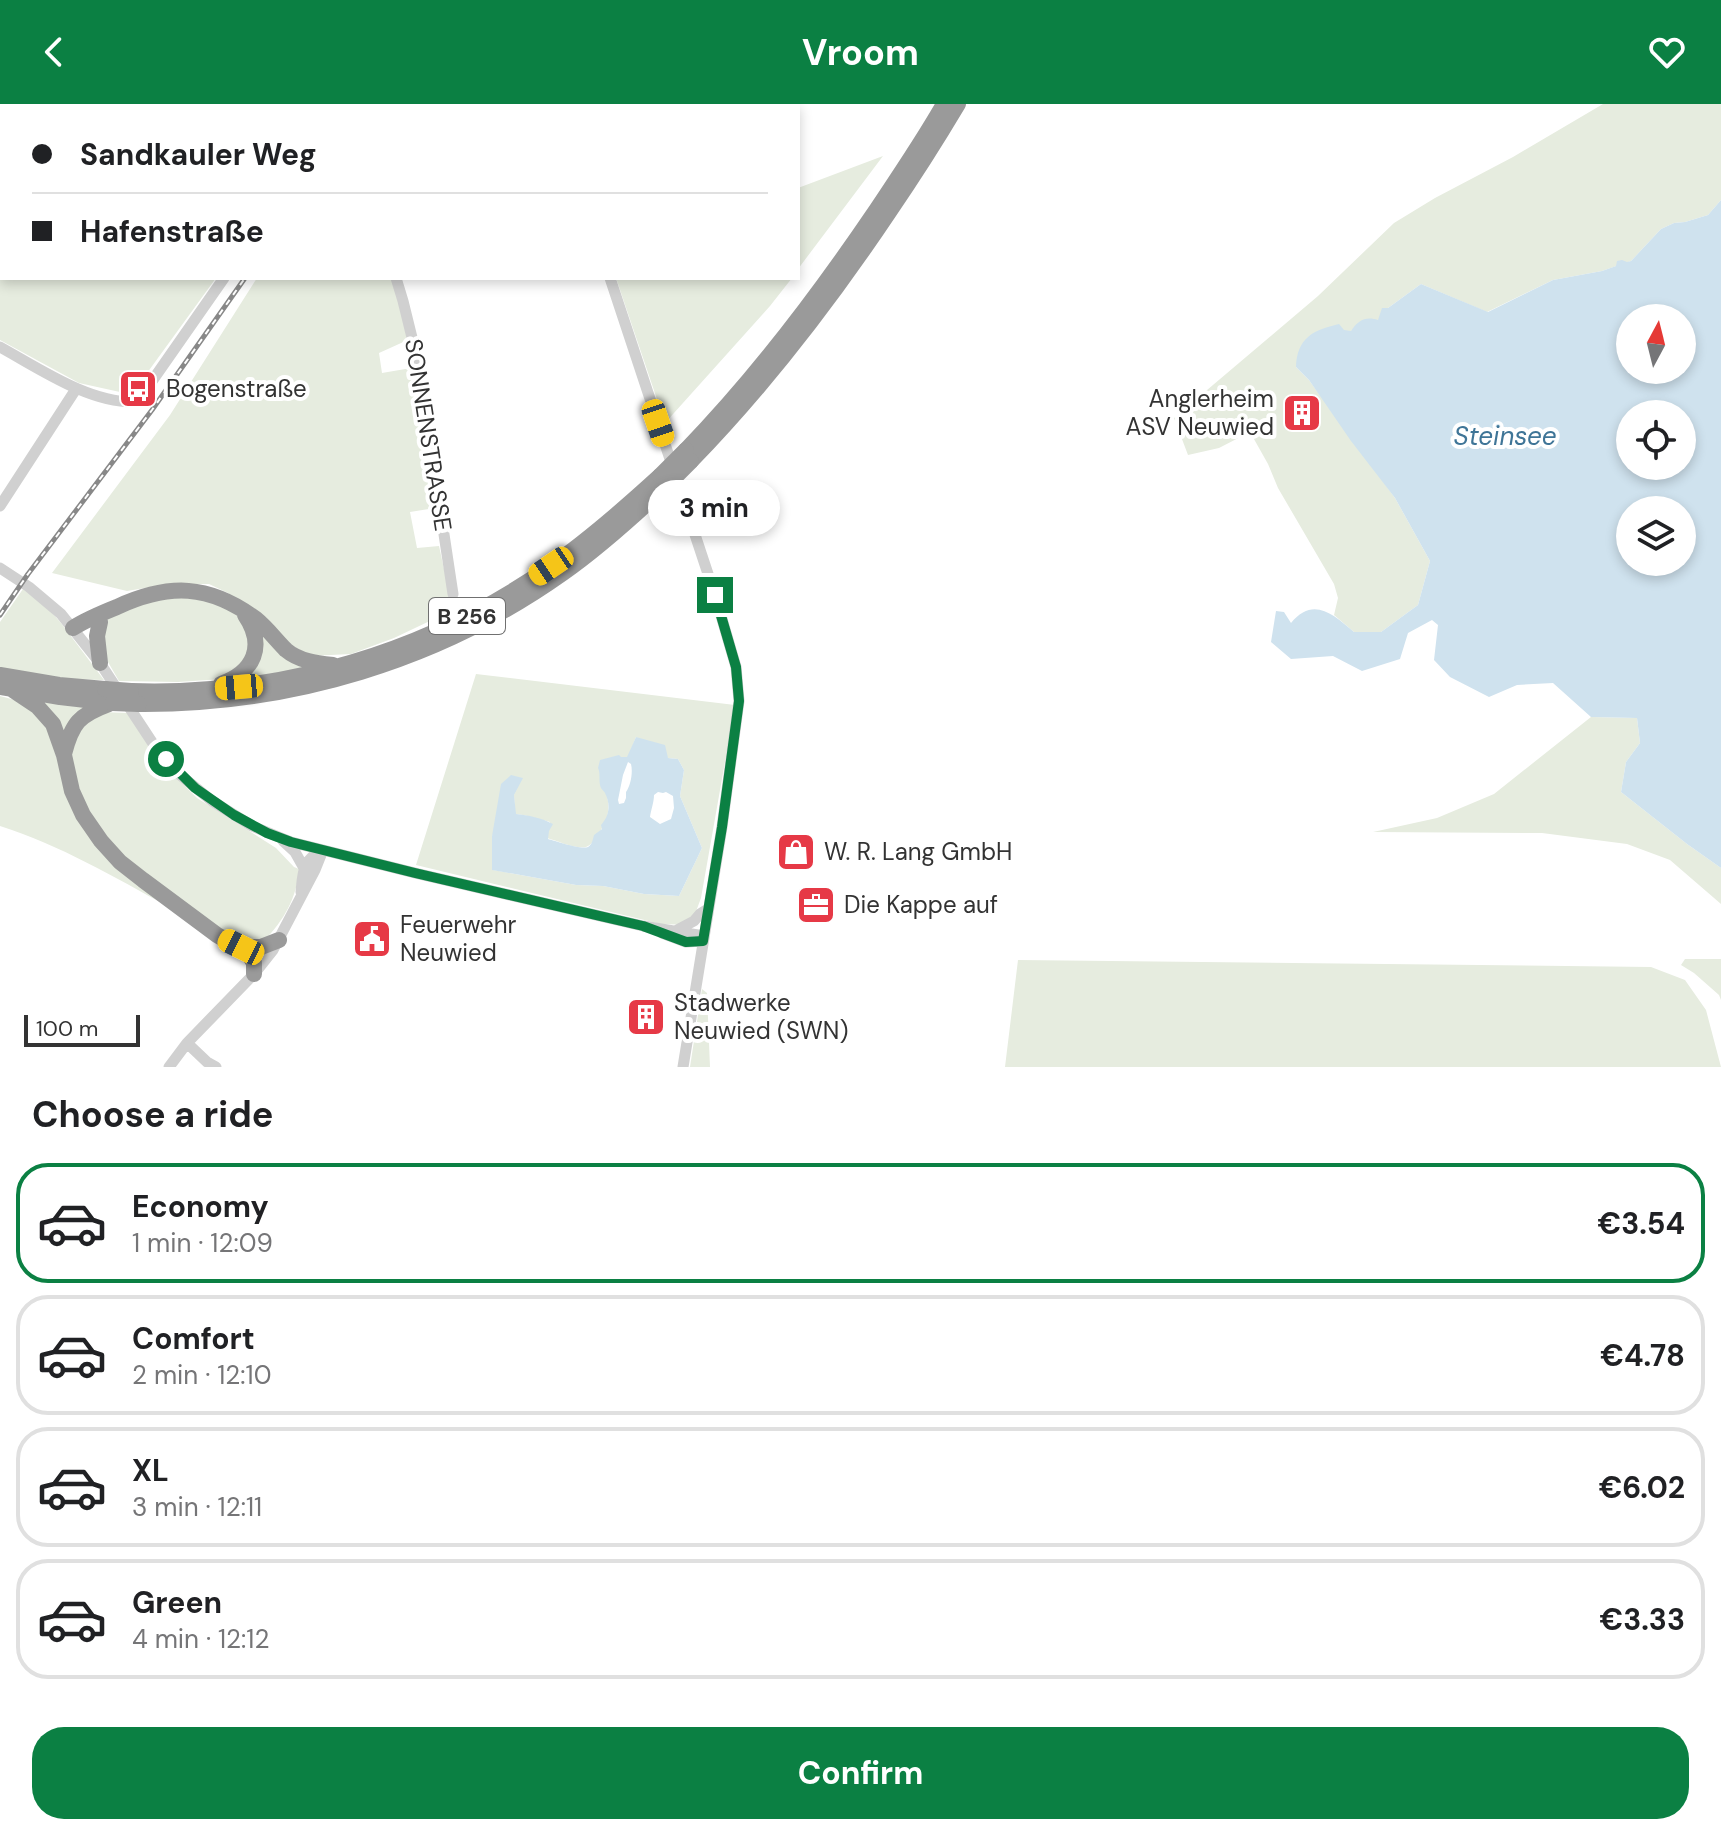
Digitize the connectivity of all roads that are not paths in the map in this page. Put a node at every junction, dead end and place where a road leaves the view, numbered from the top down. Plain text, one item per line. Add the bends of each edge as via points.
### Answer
1 (944, 104) edge
2 (958, 104) edge
3 (223, 280) edge
4 (397, 280) edge
5 (611, 280) edge
6 (0, 347) edge
7 (76, 389) junction
8 (689, 456) junction
9 (663, 481) junction
10 (0, 506) edge
11 (0, 568) edge
12 (453, 594) dead end
13 (115, 607) junction
14 (242, 611) junction
15 (100, 622) junction
16 (73, 628) junction
17 (100, 663) junction
18 (341, 666) junction
19 (0, 675) edge
20 (7, 688) edge
21 (201, 691) junction
22 (109, 696) junction
23 (135, 697) junction
24 (64, 755) junction
25 (277, 837) junction
26 (323, 850) junction
27 (304, 868) junction
28 (300, 898) junction
29 (708, 909) junction
30 (643, 926) junction
31 (677, 930) junction
32 (217, 935) junction
33 (704, 938) junction
34 (279, 940) junction
35 (241, 947) junction
36 (254, 974) junction
37 (187, 1043) junction
38 (169, 1067) edge
39 (216, 1067) edge
40 (683, 1067) edge

1 - 8 highway, B 256 via 810,304
2 - 8 highway, B 256 via 821,308 737,413
3 - 7 street via 135,402
4 - 12 street, SONNENSTRASSE via 418,362
5 - 29 street via 736,667 739,701
6 - 7 street
7 - 10 street
8 - 9 highway, B 256, bridge
9 - 18 highway, B 256 via 502,597 431,634
9 - 23 highway, B 256 via 609,538 543,586 432,647 386,665 281,692 212,701
11 - 16 street
13 - 14 highway via 175,590 216,597
13 - 15 highway
13 - 16 highway
14 - 18 highway via 294,655
14 - 21 highway via 254,632 252,661 242,674
15 - 16 highway via 88,631
15 - 17 highway
16 - 17 street
17 - 25 street via 179,774 234,815
18 - 21 highway, B 256
19 - 22 highway, B 256
20 - 22 highway, B 256
20 - 24 highway via 48,718
21 - 23 highway, B 256
22 - 23 highway, B 256, bridge
22 - 24 highway via 77,721
24 - 32 highway via 72,791 101,841 129,869
25 - 26 street
25 - 27 street
26 - 27 street
26 - 28 street
26 - 30 street
27 - 28 street
28 - 34 street
29 - 31 street
29 - 33 street
30 - 31 street
30 - 33 street via 686,942
31 - 33 street
32 - 35 highway
32 - 36 highway
33 - 40 street
34 - 35 highway
34 - 36 street
35 - 36 highway via 253,960
36 - 37 street
37 - 38 street
37 - 39 street

